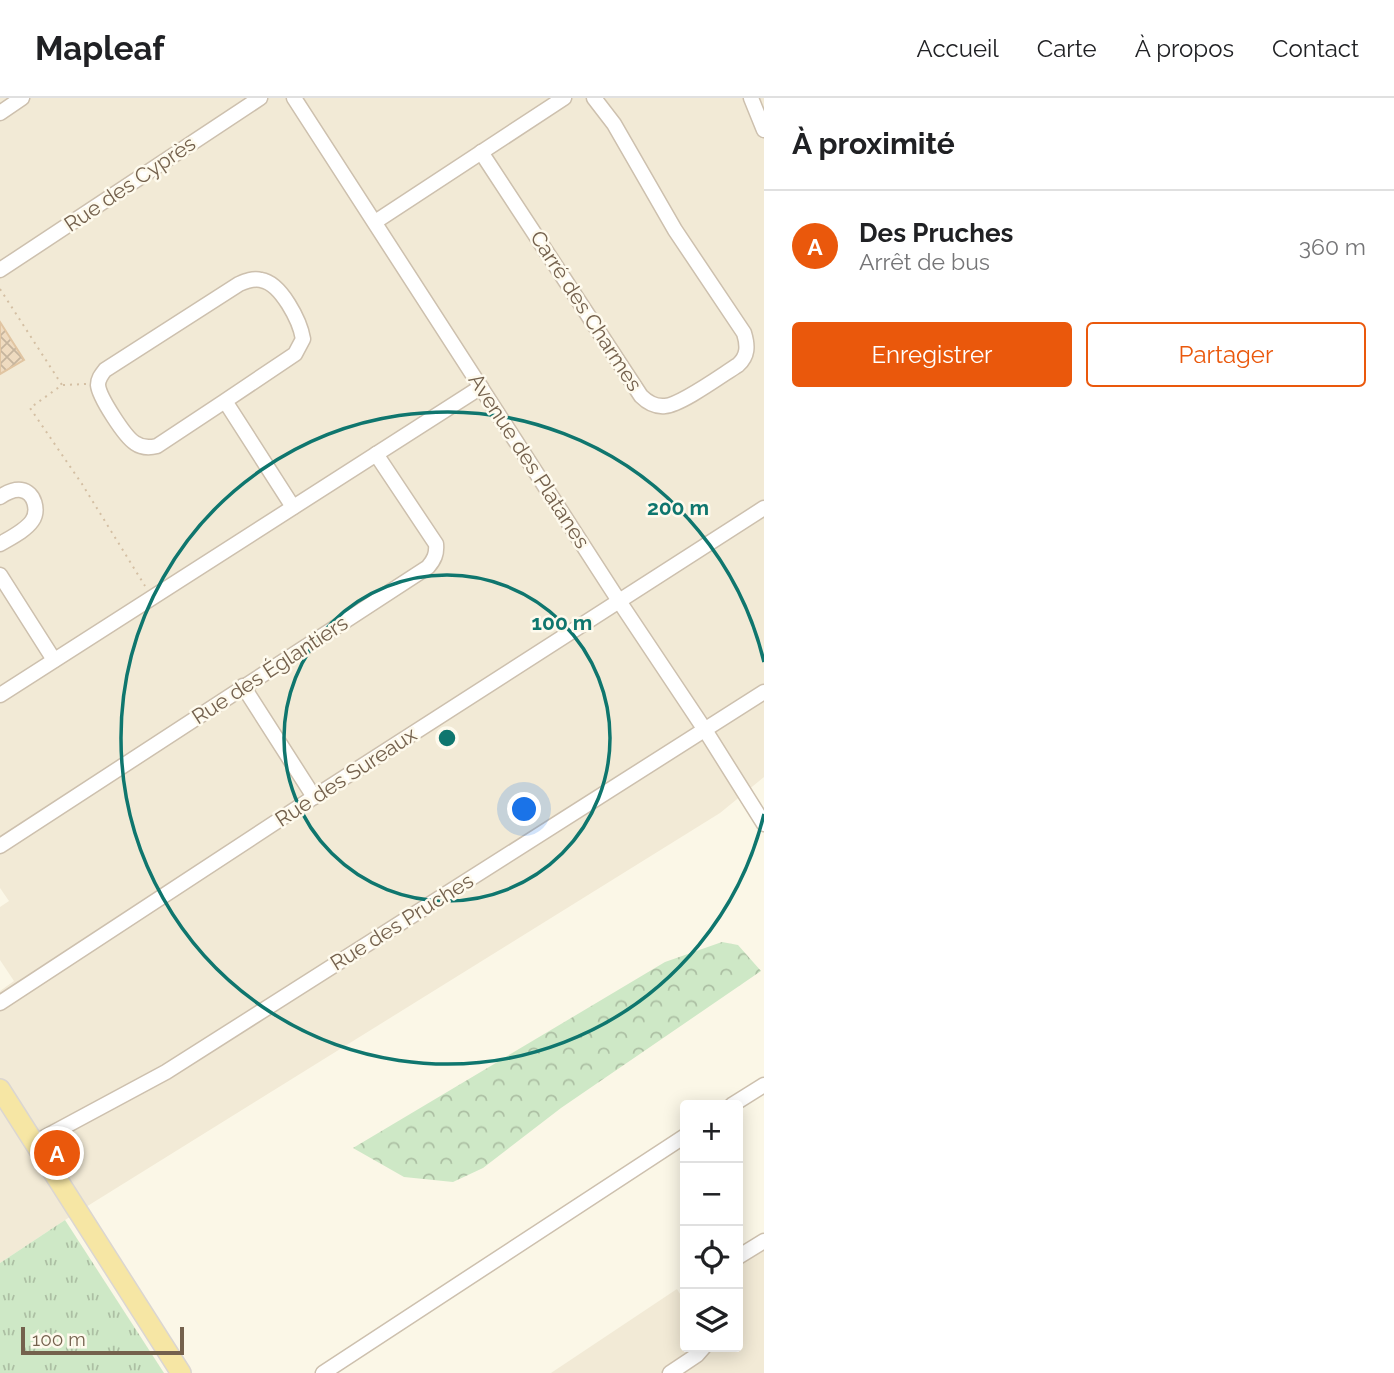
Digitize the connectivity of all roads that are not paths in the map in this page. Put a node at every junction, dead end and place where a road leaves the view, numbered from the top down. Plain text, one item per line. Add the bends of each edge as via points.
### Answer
1 (22, 98) edge
2 (260, 98) edge
3 (294, 98) edge
4 (564, 98) edge
5 (594, 98) edge
6 (751, 98) edge
7 (0, 113) edge
8 (764, 130) edge
9 (481, 152) junction
10 (375, 222) junction
11 (0, 270) edge
12 (481, 387) junction
13 (225, 401) junction
14 (376, 454) junction
15 (0, 497) edge
16 (293, 507) junction
17 (764, 509) edge
18 (0, 544) edge
19 (0, 575) edge
20 (619, 601) junction
21 (54, 660) junction
22 (243, 686) junction
23 (764, 692) edge
24 (0, 695) edge
25 (705, 730) junction
26 (314, 797) junction
27 (764, 824) edge
28 (0, 846) edge
29 (0, 1003) edge
30 (764, 1084) edge
31 (1, 1093) edge
32 (740, 1100) edge
33 (680, 1139) edge
34 (34, 1143) junction
35 (764, 1241) edge
36 (743, 1254) edge
37 (700, 1352) edge
38 (181, 1373) edge
39 (323, 1373) edge
40 (670, 1373) edge

1 - 7 street
2 - 11 street, Rue des Cyprès
3 - 10 street, Avenue des Platanes
4 - 9 street
5 - 9 street, Carré des Charmes via 747,341 738,366 676,404 656,406 641,396
6 - 8 street
9 - 10 street
10 - 12 street, Avenue des Platanes
12 - 14 street
12 - 20 street, Avenue des Platanes
13 - 13 street via 295,354 303,339 298,321 269,282 259,279 239,284 105,370 98,383 100,394 129,439 141,446 157,446
13 - 16 street
14 - 16 street
14 - 22 street, Rue des Églantiers via 433,538 434,560
15 - 18 street via 19,489 28,492 36,510 28,526
16 - 21 street
17 - 20 street, Rue des Sureaux
19 - 21 street
20 - 25 street, Avenue des Platanes
20 - 26 street, Rue des Sureaux
21 - 24 street
22 - 26 street
22 - 28 street, Rue des Églantiers
23 - 25 street, Rue des Pruches
25 - 27 street, Avenue des Platanes
25 - 34 street, Rue des Pruches via 166,1072
26 - 29 street, Rue des Sureaux
30 - 32 street
31 - 34 main road
33 - 39 street
34 - 38 main road
35 - 36 street
37 - 40 street

